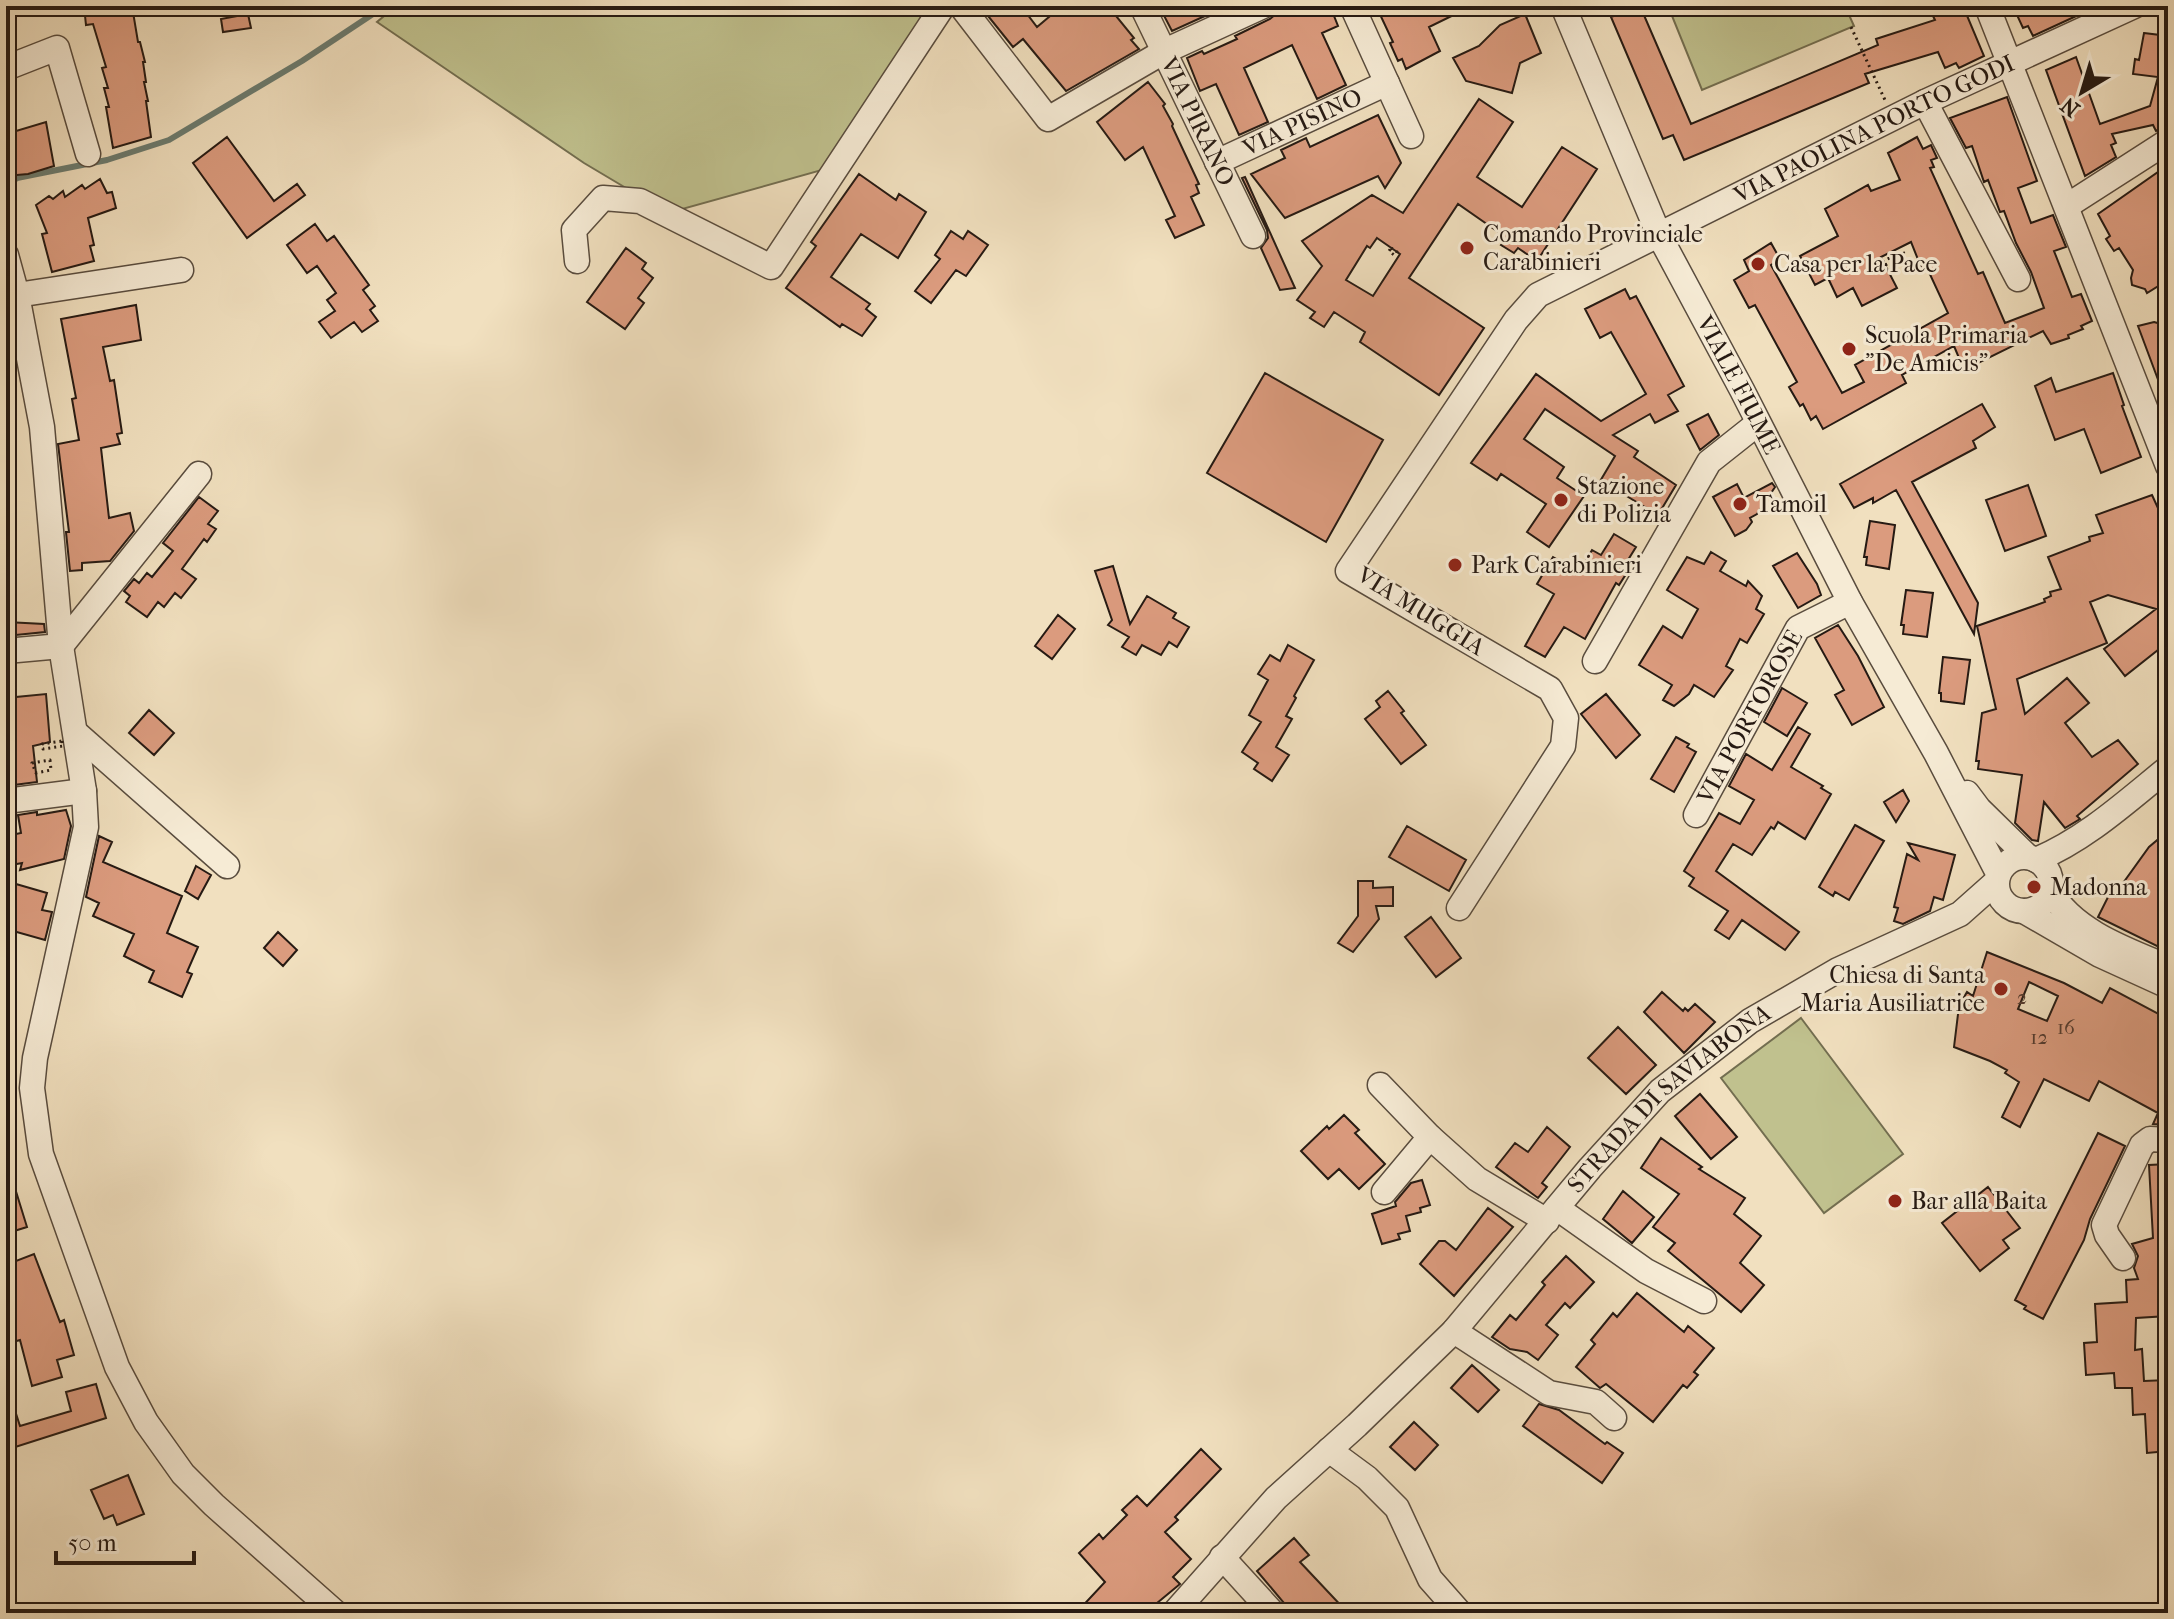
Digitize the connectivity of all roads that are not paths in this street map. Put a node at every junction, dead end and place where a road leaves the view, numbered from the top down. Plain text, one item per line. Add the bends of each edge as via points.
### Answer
1 (943, 6) edge
2 (961, 6) edge
3 (1142, 6) edge
4 (1263, 6) edge
5 (1352, 6) edge
6 (1563, 6) edge
7 (1987, 6) edge
8 (2134, 6) edge
9 (1165, 51) junction
10 (2010, 61) junction
11 (6, 68) edge
12 (1387, 83) junction
13 (1925, 102) junction
14 (1411, 136) dead end
15 (2168, 141) edge
16 (88, 154) dead end
17 (1217, 162) junction
18 (2067, 206) junction
19 (1659, 235) junction
20 (1253, 236) dead end
21 (6, 255) edge
22 (577, 261) dead end
23 (181, 270) dead end
24 (2018, 279) dead end
25 (17, 295) junction
26 (1757, 424) junction
27 (2168, 466) edge
28 (199, 474) dead end
29 (1850, 602) junction
30 (61, 646) junction
31 (6, 651) edge
32 (1595, 661) dead end
33 (76, 733) junction
34 (1936, 753) junction
35 (2168, 768) edge
36 (84, 791) junction
37 (6, 801) edge
38 (1696, 815) dead end
39 (227, 866) dead end
40 (2040, 870) junction
41 (1997, 877) junction
42 (1459, 908) dead end
43 (2020, 910) junction
44 (1960, 914) junction
45 (2168, 967) edge
46 (2168, 986) edge
47 (1380, 1085) dead end
48 (1430, 1137) junction
49 (2168, 1140) edge
50 (1384, 1192) dead end
51 (1552, 1214) junction
52 (2123, 1258) dead end
53 (1704, 1301) dead end
54 (1454, 1331) junction
55 (1614, 1418) dead end
56 (1329, 1450) junction
57 (1222, 1557) junction
58 (336, 1613) edge
59 (1174, 1613) edge
60 (1273, 1613) edge
61 (1460, 1613) edge

1 - 22 street via 771,267 640,201 603,198 574,230
2 - 9 street via 1048,119
3 - 9 street, VIA PIRANO
4 - 9 street
5 - 12 street
6 - 19 street, VIALE FIUME
7 - 10 street
8 - 10 street, VIA PAOLINA PORTO GODI
9 - 17 street, VIA PIRANO
10 - 13 street, VIA PAOLINA PORTO GODI
10 - 18 street
11 - 16 street via 57,48
12 - 14 street
12 - 17 street, VIA PISINO
13 - 19 street, VIA PAOLINA PORTO GODI
13 - 24 street
15 - 18 street
17 - 20 street, VIA PIRANO
18 - 27 street
19 - 26 street, VIALE FIUME
19 - 42 street, VIA MUGGIA via 1538,295 1348,571 1550,689 1566,718 1563,746
21 - 25 street
23 - 25 street
25 - 30 street via 42,427
26 - 29 street, VIALE FIUME
26 - 32 street via 1709,462
28 - 30 street
29 - 34 street, VIALE FIUME
29 - 38 street, VIA PORTOROSE via 1798,628
30 - 31 street
30 - 33 street
33 - 36 street
33 - 39 street
34 - 40 street, VIALE FIUME via 1979,809
34 - 41 street, VIALE FIUME
35 - 40 street
36 - 37 street
36 - 58 street via 86,827 35,1058 32,1088 41,1154 117,1367 146,1422 183,1474
40 - 41 street via 2010,860
40 - 43 street via 2041,905
40 - 45 street, VIALE FIUME via 2059,906 2071,916
41 - 43 street via 2001,899
41 - 44 street, STRADA DI SAVIABONA
43 - 44 street, STRADA DI SAVIABONA
43 - 46 street
44 - 51 street, STRADA DI SAVIABONA via 1838,970 1750,1021 1660,1091
47 - 48 street, STRADA DI SAVIABONA
48 - 50 street
48 - 51 street, STRADA DI SAVIABONA via 1477,1179
49 - 52 street via 2150,1139 2142,1145 2104,1225
51 - 53 street, STRADA DI SAVIABONA
51 - 54 street, STRADA DI SAVIABONA
54 - 55 street via 1549,1393 1596,1402
54 - 56 street, STRADA DI SAVIABONA
56 - 57 street, STRADA DI SAVIABONA
56 - 61 street via 1397,1508 1430,1579
57 - 59 street, STRADA DI SAVIABONA
57 - 60 street

